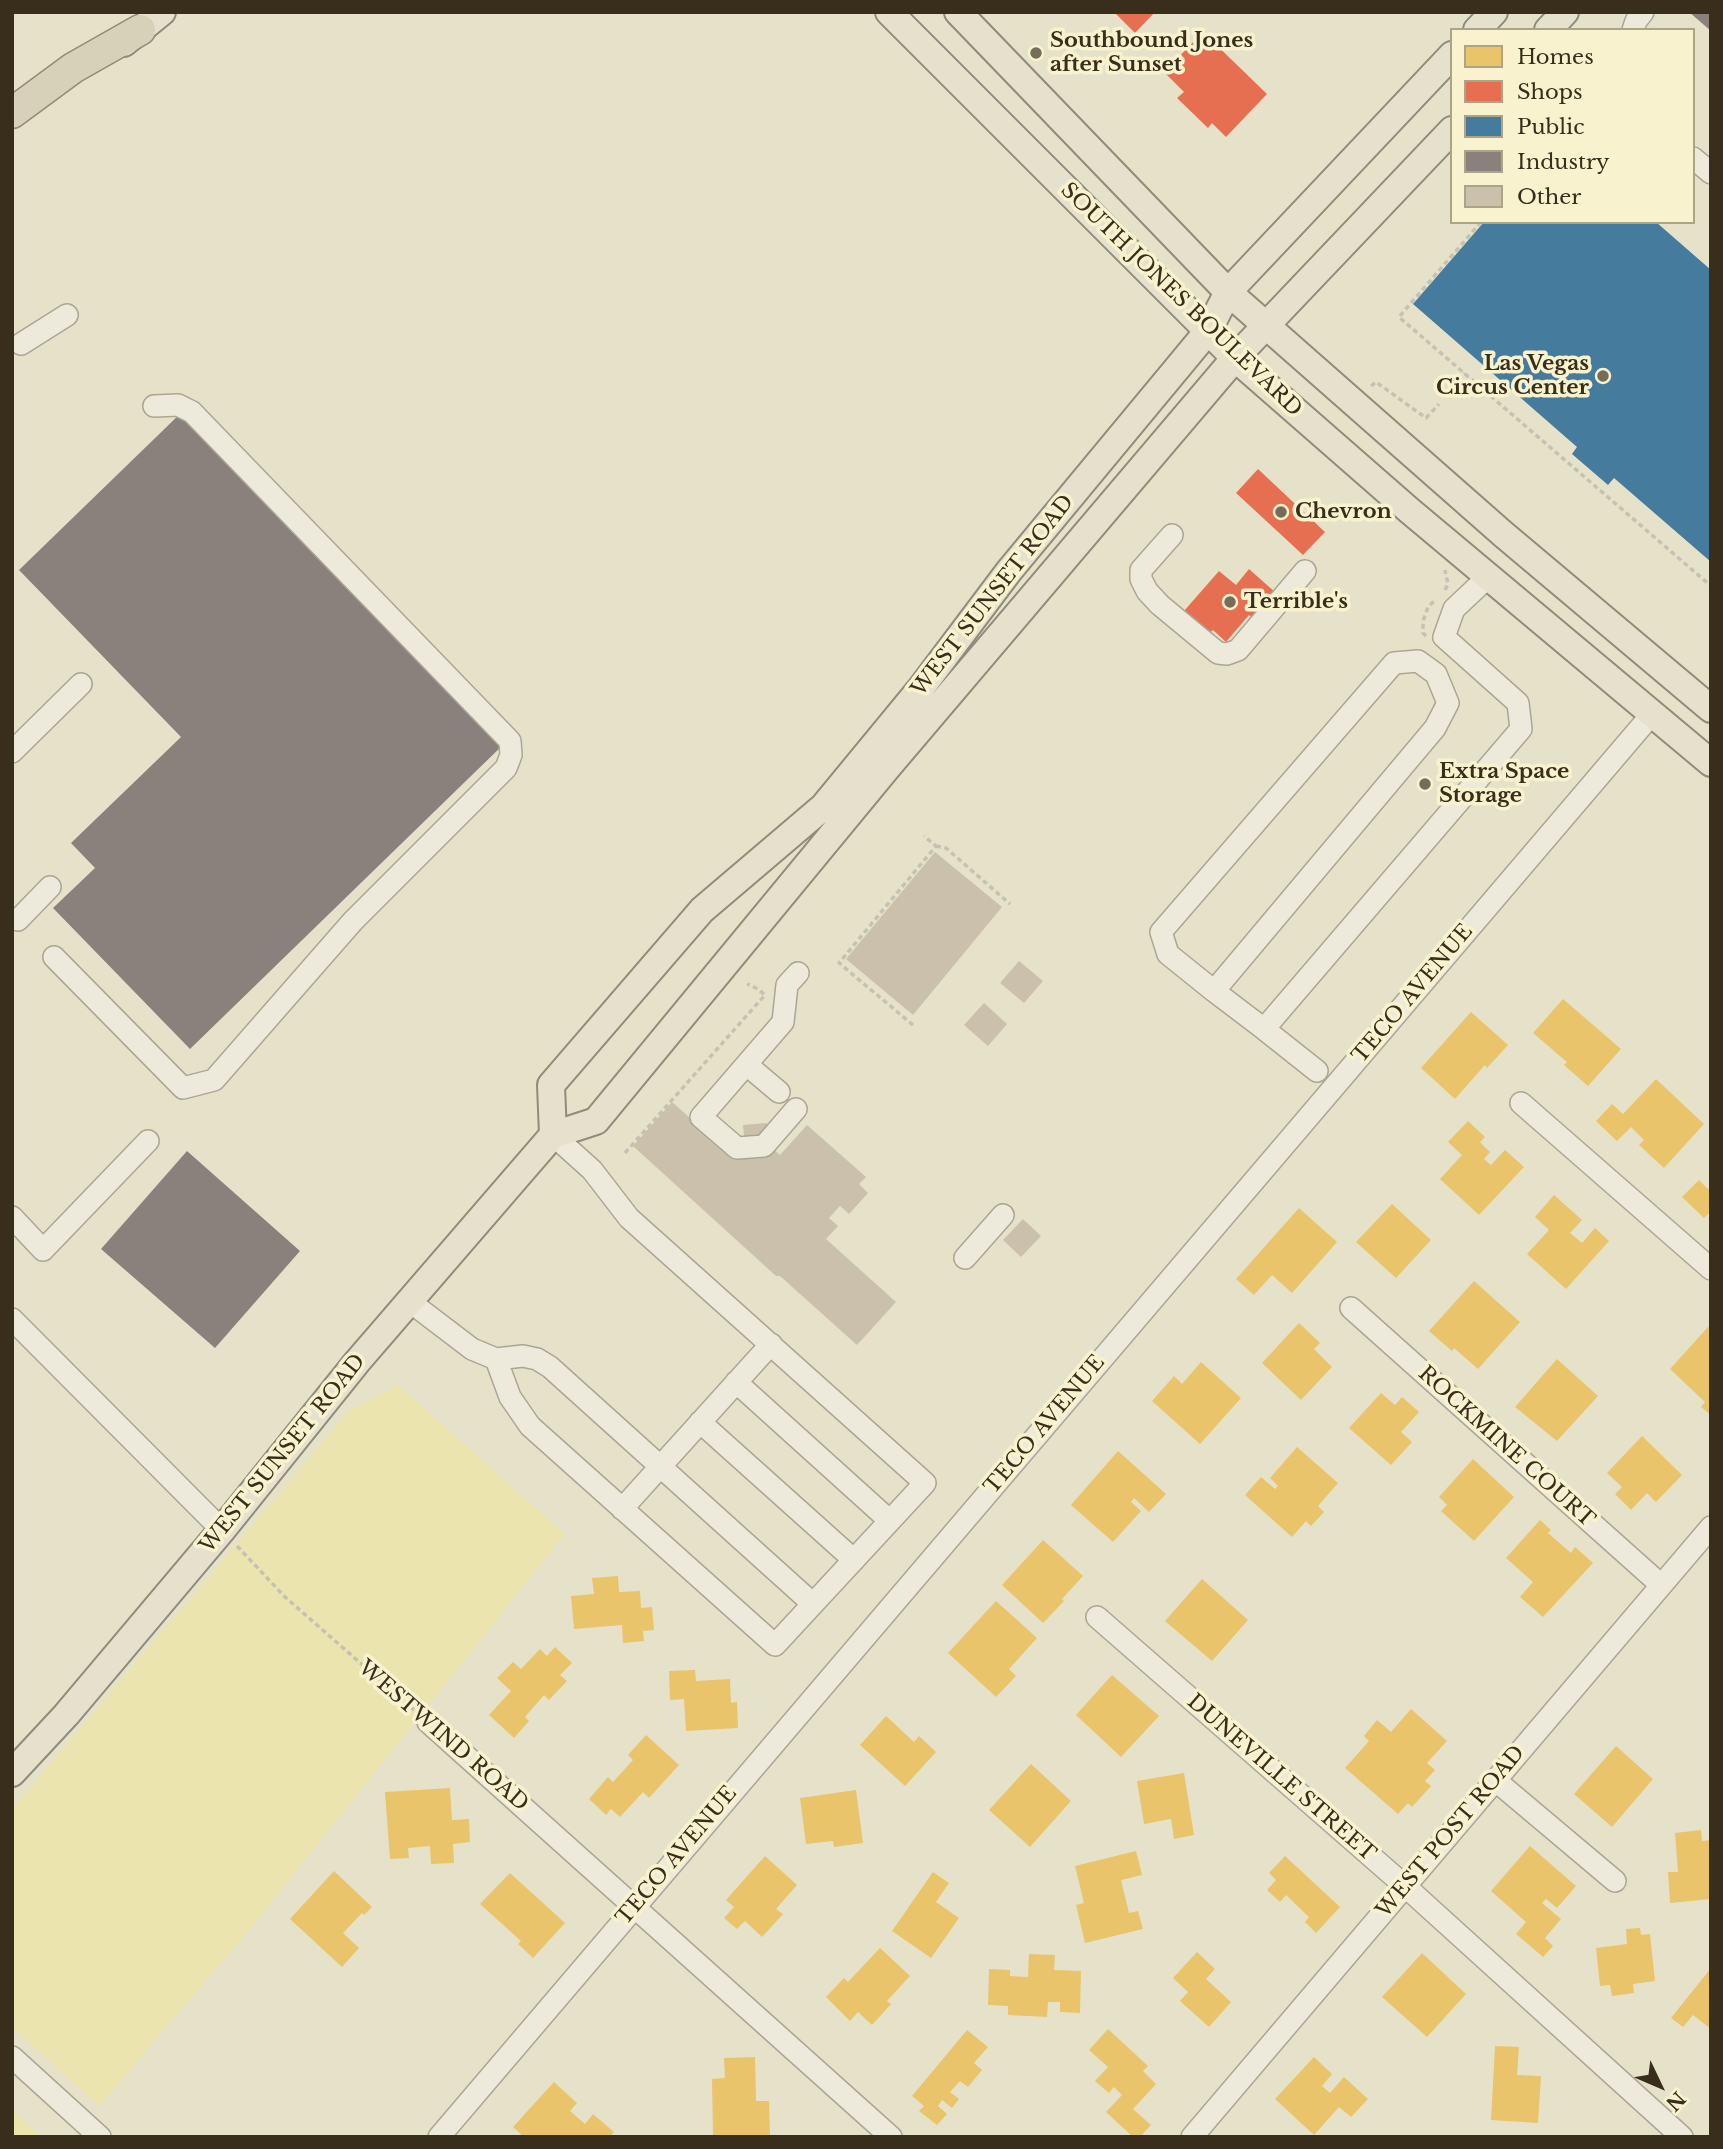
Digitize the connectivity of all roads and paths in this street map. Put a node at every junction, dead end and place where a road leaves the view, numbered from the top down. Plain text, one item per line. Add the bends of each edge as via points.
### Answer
1 (889, 12) edge
2 (1494, 12) edge
3 (1565, 12) edge
4 (1643, 12) edge
5 (955, 13) edge
6 (151, 21) edge
7 (1479, 28) edge
8 (1551, 28) edge
9 (1634, 28) edge
10 (1450, 57) edge
11 (12, 113) edge
12 (12, 130) edge
13 (1450, 132) edge
14 (1695, 160) edge
15 (1711, 173) edge
16 (1479, 224) edge
17 (1228, 292) junction
18 (67, 315) dead end
19 (1265, 325) junction
20 (1208, 331) junction
21 (21, 344) dead end
22 (1235, 358) junction
23 (1465, 373) junction
24 (1371, 386) dead end
25 (1453, 387) dead end
26 (1439, 404) dead end
27 (154, 406) dead end
28 (1172, 536) dead end
29 (1305, 571) dead end
30 (1489, 576) junction
31 (1711, 586) edge
32 (81, 684) dead end
33 (1709, 703) edge
34 (1652, 714) junction
35 (12, 752) edge
36 (1711, 763) edge
37 (924, 836) dead end
38 (936, 846) junction
39 (50, 887) dead end
40 (1010, 904) dead end
41 (18, 920) dead end
42 (54, 957) dead end
43 (798, 973) dead end
44 (747, 984) dead end
45 (1214, 991) junction
46 (913, 1025) dead end
47 (1264, 1029) junction
48 (747, 1065) junction
49 (1317, 1071) dead end
50 (779, 1093) dead end
51 (1521, 1103) dead end
52 (796, 1108) dead end
53 (553, 1135) junction
54 (148, 1141) dead end
55 (625, 1153) dead end
56 (1003, 1215) dead end
57 (12, 1217) edge
58 (965, 1258) dead end
59 (1711, 1269) edge
60 (409, 1301) junction
61 (1351, 1308) dead end
62 (12, 1319) edge
63 (771, 1344) junction
64 (496, 1359) junction
65 (736, 1382) junction
66 (701, 1422) junction
67 (661, 1466) junction
68 (622, 1508) junction
69 (890, 1521) junction
70 (1711, 1527) edge
71 (222, 1530) junction
72 (854, 1560) junction
73 (1661, 1585) junction
74 (813, 1604) junction
75 (1097, 1617) dead end
76 (428, 1723) joint
77 (12, 1773) edge
78 (1495, 1780) junction
79 (1615, 1881) dead end
80 (1405, 1886) junction
81 (634, 1906) junction
82 (12, 2057) edge
83 (100, 2137) edge
84 (439, 2137) edge
85 (891, 2137) edge
86 (1192, 2137) edge
87 (1682, 2137) edge

1 - 20 main road, SOUTH JONES BOULEVARD
2 - 7 main road
3 - 8 main road
4 - 9 street
5 - 17 main road, SOUTH JONES BOULEVARD
6 - 11 highway
6 - 12 main road
10 - 17 main road, WEST SUNSET ROAD
13 - 19 main road, WEST SUNSET ROAD
14 - 15 street
16 - 23 path via 1399,317
17 - 19 main road, SOUTH JONES BOULEVARD
17 - 20 main road, WEST SUNSET ROAD
18 - 21 street
19 - 22 main road, WEST SUNSET ROAD
19 - 33 main road, SOUTH JONES BOULEVARD via 1496,528
20 - 22 main road, SOUTH JONES BOULEVARD
20 - 53 main road, WEST SUNSET ROAD via 1009,571 823,807 702,910 551,1085
22 - 30 main road, SOUTH JONES BOULEVARD
22 - 53 main road, WEST SUNSET ROAD via 887,768 596,1121
23 - 25 path
23 - 31 path
24 - 26 path via 1376,382 1426,418
27 - 42 street via 178,405 192,412 510,741 511,755 506,768 353,921 214,1080 183,1088
28 - 29 street via 1141,570 1141,579 1160,605 1218,653 1238,650
30 - 34 main road, SOUTH JONES BOULEVARD
30 - 47 street via 1454,609 1444,637 1518,703 1521,729
32 - 35 street
34 - 36 main road, SOUTH JONES BOULEVARD
34 - 81 street, TECO AVENUE
37 - 38 path
38 - 40 path via 946,848
38 - 46 path via 839,964
39 - 41 street
43 - 48 street via 786,985 783,1021
44 - 55 path via 765,995
45 - 45 street via 1168,954 1161,932 1394,663 1418,661 1436,674 1448,703 1434,728
45 - 47 street
47 - 49 street
48 - 50 street
48 - 52 street via 701,1117 737,1148 764,1146
51 - 59 street
53 - 60 main road, WEST SUNSET ROAD
53 - 63 street via 592,1170 629,1219
54 - 57 street via 43,1250
56 - 58 street
60 - 64 street via 472,1349
60 - 71 main road, WEST SUNSET ROAD
61 - 73 street, ROCKMINE COURT
62 - 71 street
63 - 65 street
63 - 69 street via 925,1483
64 - 67 street via 523,1356 550,1367
64 - 68 street via 510,1397 530,1426
65 - 66 street
65 - 69 street
66 - 67 street
66 - 72 street
67 - 68 street
67 - 74 street
68 - 74 street via 775,1645
69 - 72 street
70 - 73 street, WEST POST ROAD
71 - 76 path, WESTWIND ROAD via 285,1597
71 - 77 main road, WEST SUNSET ROAD
72 - 74 street
73 - 78 street, WEST POST ROAD
75 - 80 street, DUNEVILLE STREET
76 - 81 street, WESTWIND ROAD
78 - 79 street
78 - 80 street, WEST POST ROAD
80 - 86 street, WEST POST ROAD
80 - 87 street, DUNEVILLE STREET
81 - 84 street, TECO AVENUE
81 - 85 street, WESTWIND ROAD
82 - 83 street

